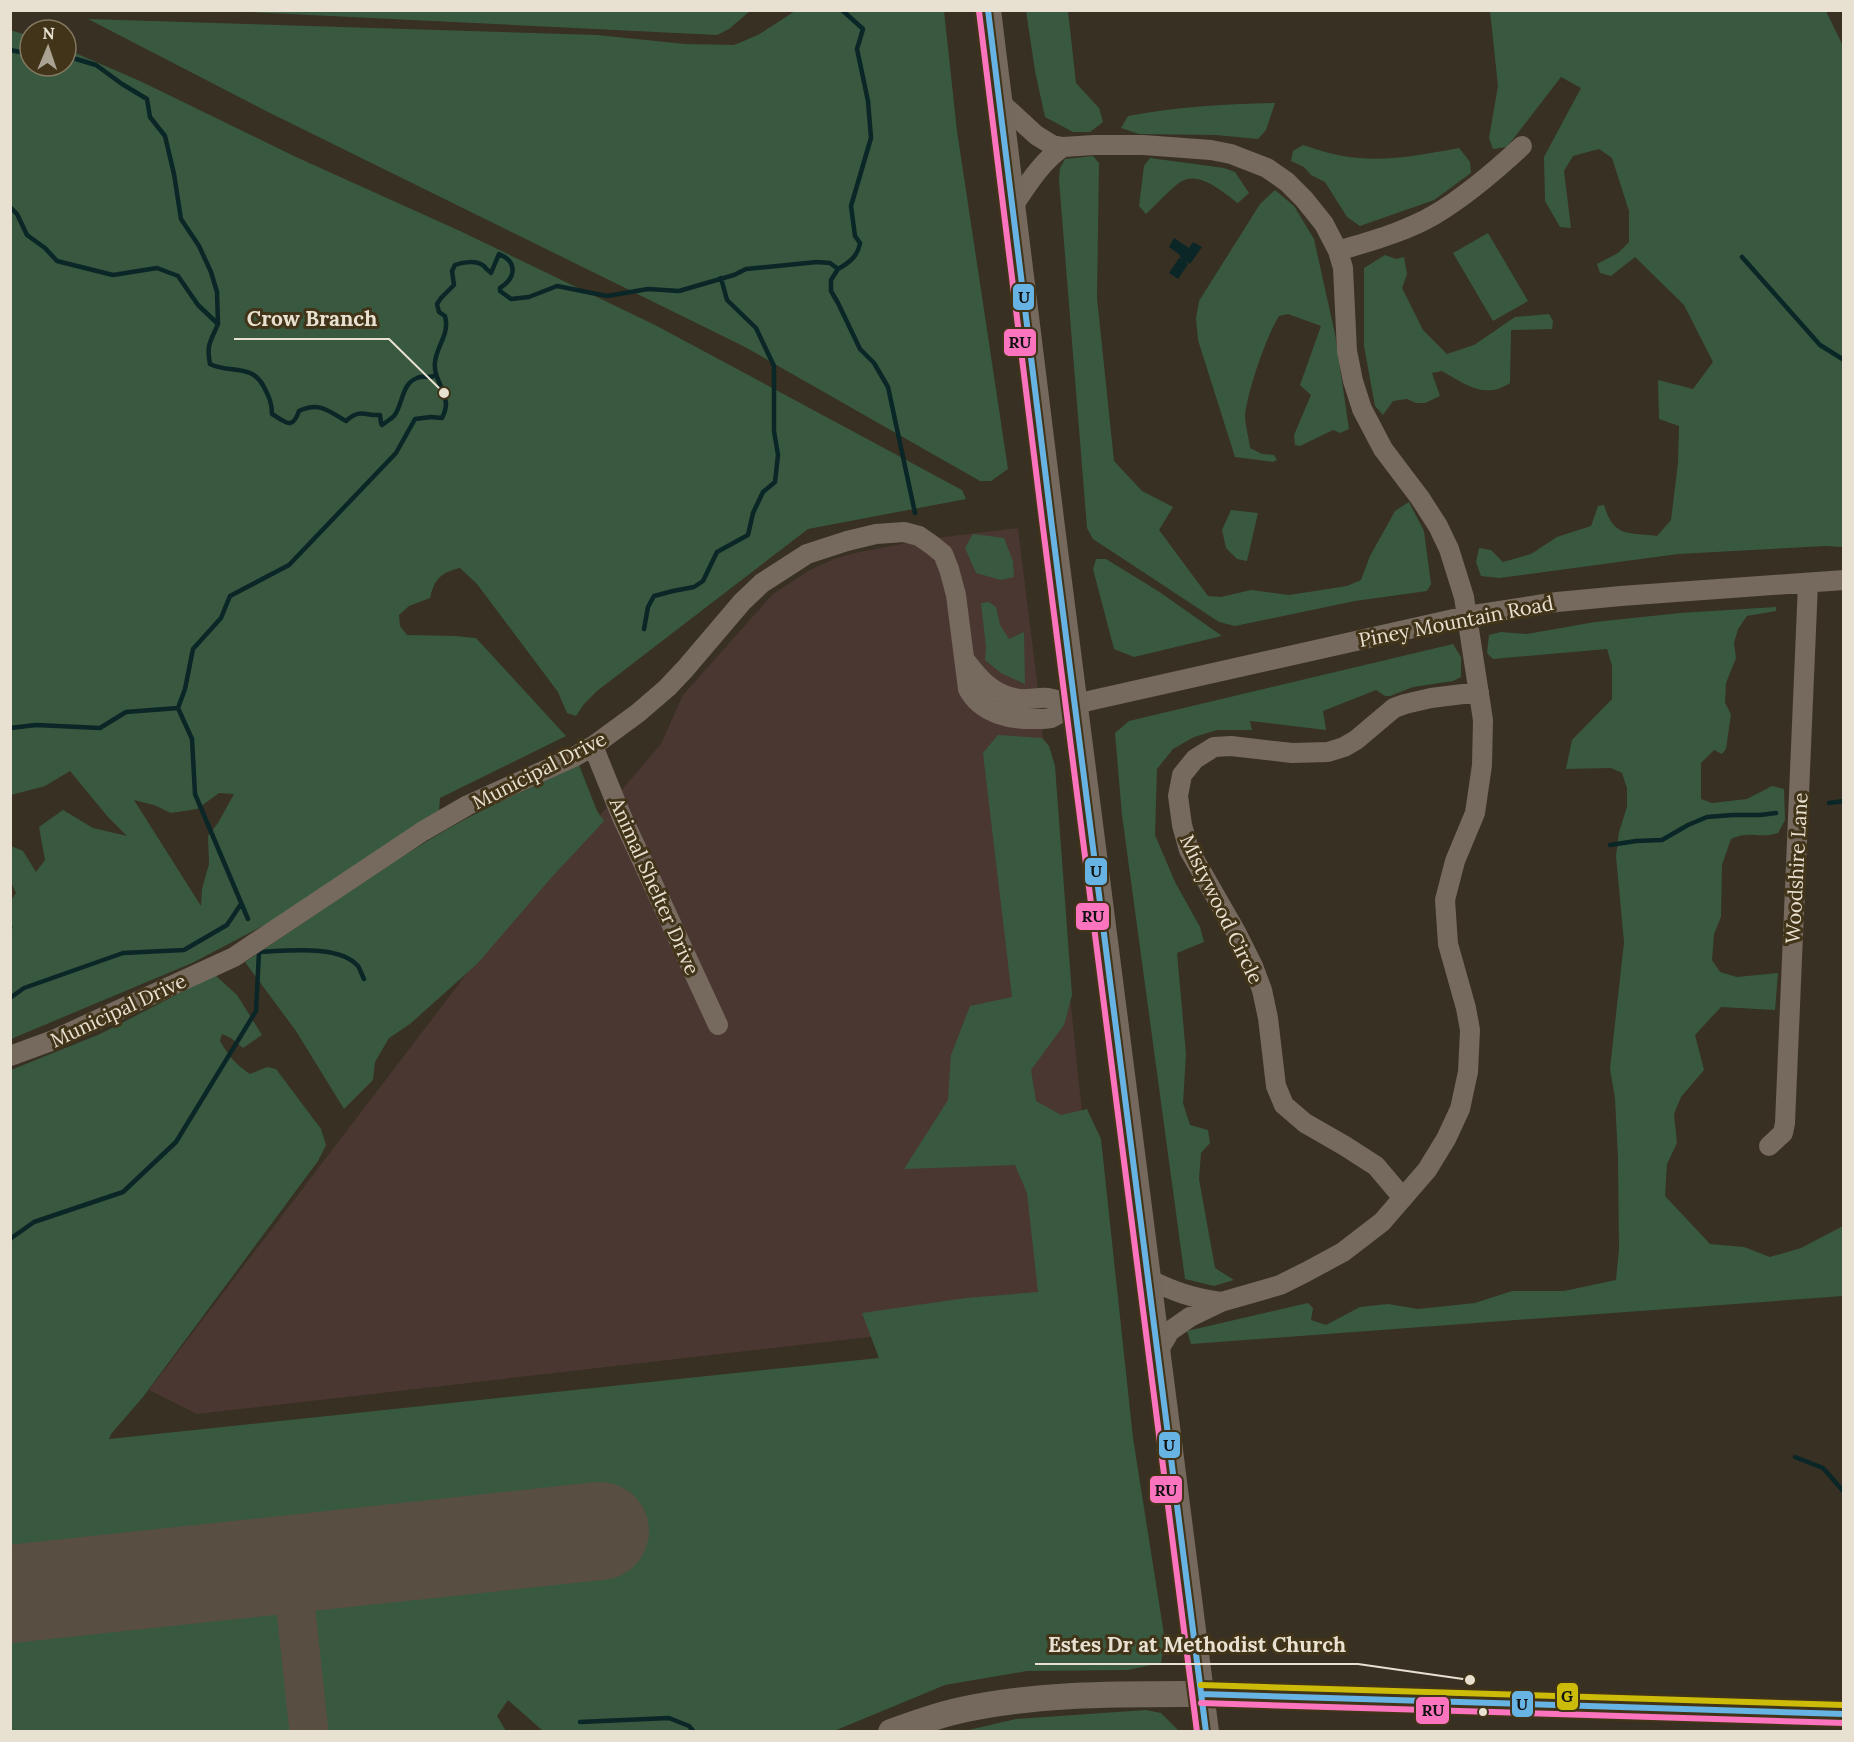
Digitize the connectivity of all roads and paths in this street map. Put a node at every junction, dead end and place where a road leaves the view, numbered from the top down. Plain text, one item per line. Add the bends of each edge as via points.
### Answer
1 (988, 10) edge
2 (1000, 102) junction
3 (1522, 146) dead end
4 (1063, 147) junction
5 (1013, 206) junction
6 (1338, 251) junction
7 (1844, 580) edge
8 (1808, 583) junction
9 (1467, 616) junction
10 (1479, 692) junction
11 (1076, 704) junction
12 (593, 746) junction
13 (718, 1025) dead end
14 (10, 1056) edge
15 (1769, 1146) dead end
16 (1402, 1198) junction
17 (1148, 1279) junction
18 (1221, 1302) junction
19 (1158, 1353) junction
20 (1201, 1694) junction
21 (1844, 1714) edge
22 (891, 1731) edge
23 (1206, 1731) edge

1 - 2 main road
2 - 4 street via 1036,135
2 - 5 main road
3 - 6 street via 1490,177 1433,216
4 - 5 street via 1040,167
4 - 6 street via 1154,146 1211,150 1250,160 1287,182 1304,199 1324,224
5 - 11 main road
6 - 9 street via 1343,268 1347,351 1362,409 1383,449 1438,526 1455,566
7 - 8 street, Piney Mountain Road
8 - 9 street, Piney Mountain Road via 1557,602
8 - 15 street, Woodshire Lane via 1785,1124 1783,1133
9 - 10 street
9 - 11 street, Piney Mountain Road
10 - 16 street via 1482,751 1475,813 1455,861 1445,900 1448,944 1470,1030 1467,1072 1460,1108 1446,1138 1427,1170
10 - 16 street, Mistywood Circle via 1394,708 1356,740 1329,752 1214,747 1195,759 1182,775 1178,796 1189,850 1236,932 1262,990 1276,1086 1284,1105 1305,1123 1376,1166
11 - 12 street, Municipal Drive via 1049,718 1002,716 984,708 968,689 956,596 943,554 919,537 904,532 876,534 807,554 762,583 667,688
11 - 17 main road
12 - 13 street, Animal Shelter Drive
12 - 14 street, Municipal Drive via 468,805 423,831 234,957
16 - 18 street via 1382,1222 1343,1252 1280,1285
17 - 18 street via 1196,1299
17 - 19 main road
18 - 19 street via 1170,1331
19 - 20 main road
20 - 21 main road
20 - 22 main road via 1056,1697 956,1711
20 - 23 main road

